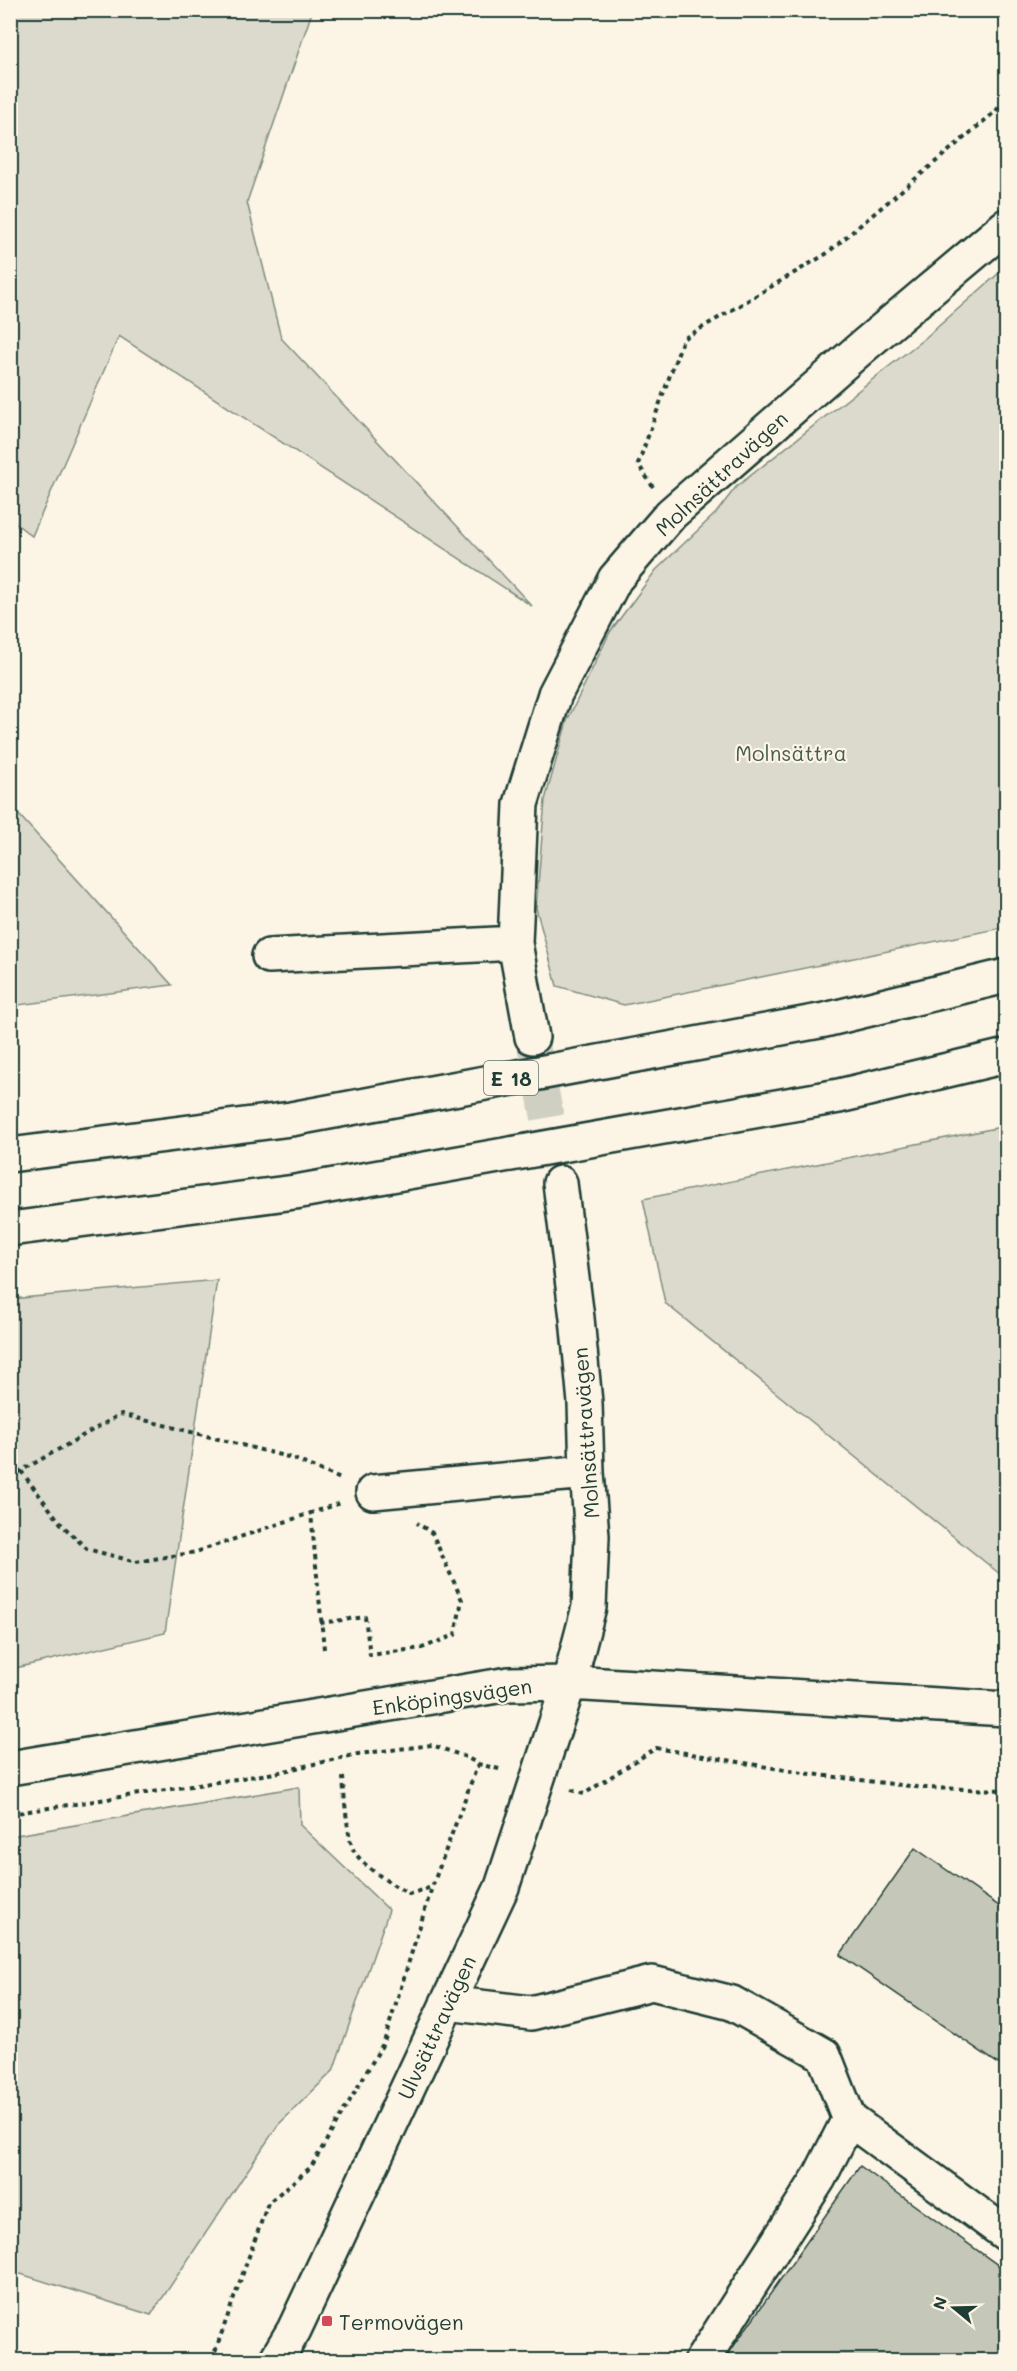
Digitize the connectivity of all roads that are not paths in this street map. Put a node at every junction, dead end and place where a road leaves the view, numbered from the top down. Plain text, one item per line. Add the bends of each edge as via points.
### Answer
1 (1006, 226) edge
2 (515, 943) junction
3 (269, 956) dead end
4 (1006, 976) edge
5 (532, 1037) tunnel mouth
6 (1006, 1056) edge
7 (10, 1155) edge
8 (560, 1183) tunnel mouth
9 (10, 1229) edge
10 (586, 1472) junction
11 (373, 1492) road end
12 (569, 1683) junction
13 (1006, 1709) edge
14 (10, 1768) edge
15 (447, 2003) junction
16 (849, 2119) junction
17 (1006, 2234) edge
18 (276, 2361) edge
19 (702, 2361) edge

1 - 2 main road, Molnsättravägen via 671,514 615,579 555,694 521,804
2 - 3 main road
2 - 5 main road, Molnsättravägen
4 - 7 main road, E 18 via 825,1020 302,1117
6 - 9 main road via 839,1096 295,1192
8 - 10 main road, Molnsättravägen via 578,1318
10 - 11 main road
10 - 12 main road, Molnsättravägen via 592,1536 589,1607
12 - 13 main road, Enköpingsvägen
12 - 14 main road, Enköpingsvägen via 509,1684
12 - 15 main road, Ulvsättravägen via 502,1887
15 - 16 main road via 531,2013 652,1983 732,2003 824,2055
15 - 18 main road, Ulvsättravägen
16 - 17 main road
16 - 19 main road via 819,2178

